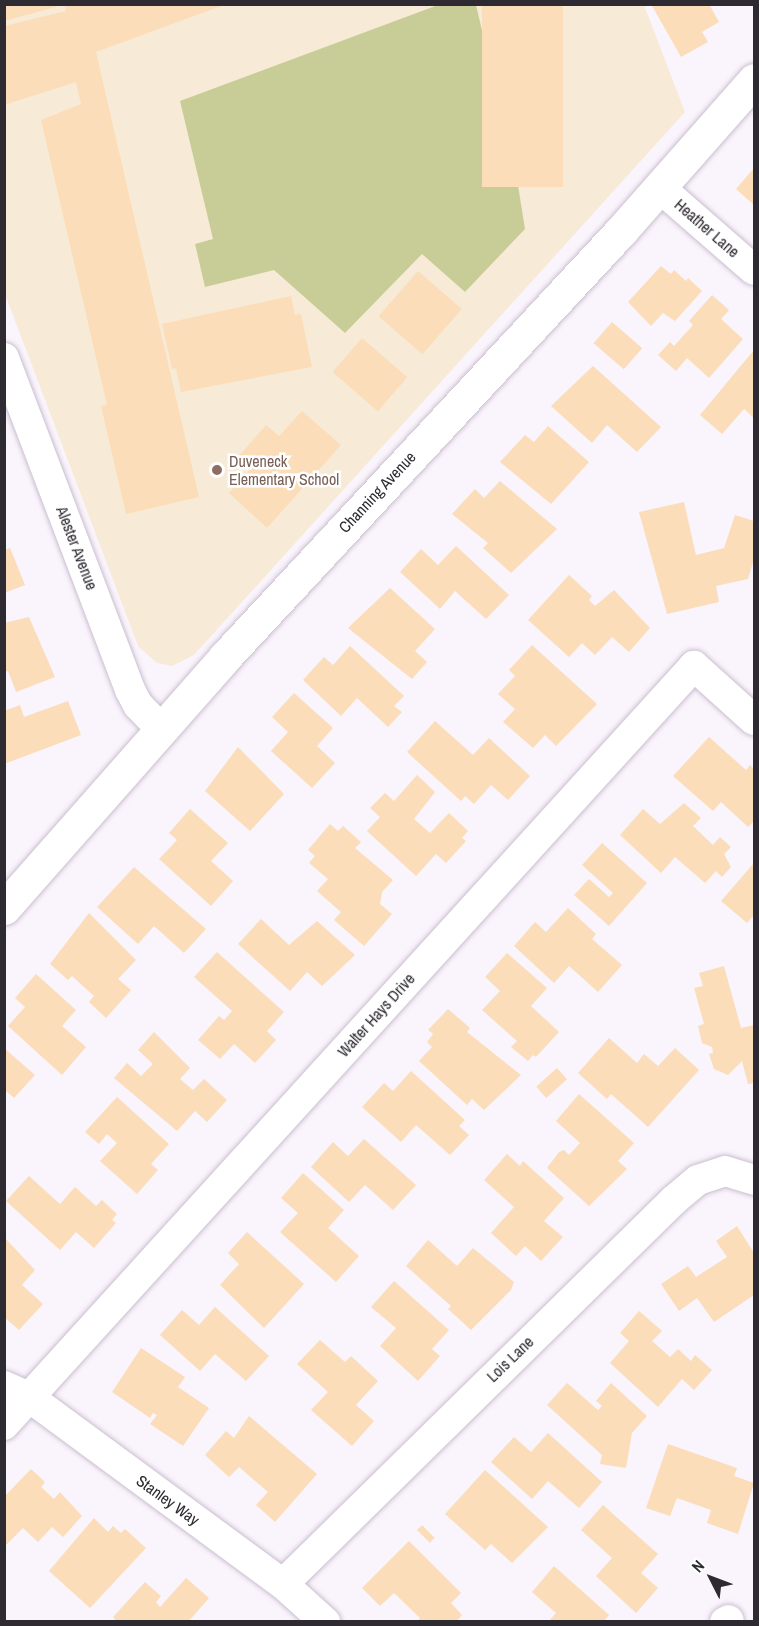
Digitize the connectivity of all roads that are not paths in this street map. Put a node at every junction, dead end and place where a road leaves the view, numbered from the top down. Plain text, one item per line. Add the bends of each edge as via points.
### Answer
1 (754, 80) edge
2 (659, 187) junction
3 (754, 270) edge
4 (4, 358) edge
5 (754, 720) edge
6 (162, 730) junction
7 (4, 909) edge
8 (754, 1180) edge
9 (17, 1392) edge
10 (4, 1425) edge
11 (283, 1584) junction
12 (325, 1622) edge

1 - 2 street, Channing Avenue
2 - 3 street, Heather Lane
2 - 6 street, Channing Avenue
4 - 6 street, Alester Avenue via 130,690 138,705
5 - 9 street, Walter Hays Drive via 694,666
6 - 7 street, Channing Avenue
8 - 11 street, Lois Lane via 725,1171 698,1180 674,1200
9 - 10 street, Walter Hays Drive
9 - 11 street, Stanley Way
11 - 12 street, Stanley Way

